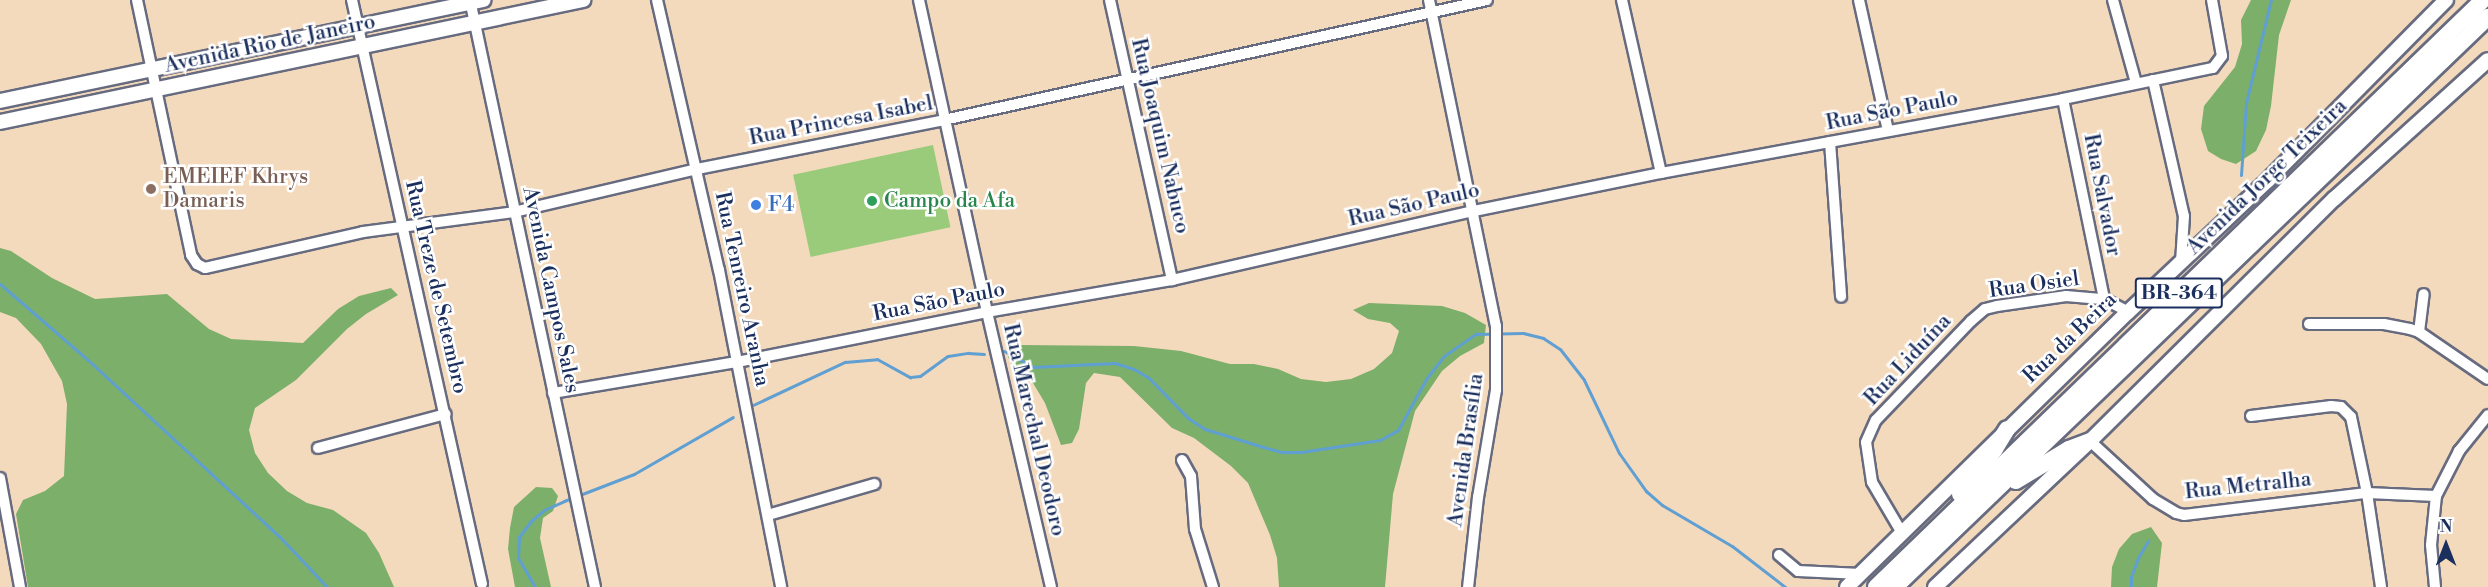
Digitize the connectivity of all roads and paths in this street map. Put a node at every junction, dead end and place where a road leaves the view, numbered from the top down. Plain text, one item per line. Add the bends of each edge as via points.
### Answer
1 (136, 0) edge
2 (352, 0) edge
3 (583, 0) edge
4 (657, 0) edge
5 (920, 0) edge
6 (1110, 0) edge
7 (1429, 0) edge
8 (1487, 0) edge
9 (1622, 0) edge
10 (1859, 0) edge
11 (2114, 0) edge
12 (2212, 0) edge
13 (2446, 0) edge
14 (2483, 0) edge
15 (475, 1) edge
16 (1432, 13) junction
17 (2488, 17) edge
18 (474, 22) junction
19 (358, 28) junction
20 (362, 47) junction
21 (2488, 60) edge
22 (151, 70) junction
23 (1128, 80) junction
24 (2153, 80) junction
25 (2136, 83) junction
26 (154, 89) junction
27 (2063, 99) junction
28 (0, 101) edge
29 (944, 120) junction
30 (0, 122) edge
31 (1887, 130) junction
32 (1830, 142) junction
33 (697, 169) junction
34 (1661, 173) junction
35 (514, 212) junction
36 (1474, 212) junction
37 (401, 226) junction
38 (2181, 263) junction
39 (1172, 280) junction
40 (2424, 294) dead end
41 (1841, 297) dead end
42 (2103, 299) junction
43 (987, 312) junction
44 (2128, 312) junction
45 (1978, 314) joint
46 (2309, 324) dead end
47 (2419, 332) junction
48 (737, 362) junction
49 (2488, 379) edge
50 (553, 393) junction
51 (446, 414) junction
52 (2488, 415) edge
53 (2250, 416) dead end
54 (2007, 429) junction
55 (2090, 441) junction
56 (318, 448) dead end
57 (1182, 460) dead end
58 (0, 478) edge
59 (874, 484) dead end
60 (1994, 493) junction
61 (2367, 493) junction
62 (2436, 496) junction
63 (768, 515) junction
64 (1902, 533) junction
65 (1910, 554) junction
66 (1779, 555) dead end
67 (1861, 574) junction
68 (482, 584) dead end
69 (20, 587) edge
70 (595, 587) edge
71 (782, 587) edge
72 (1051, 587) edge
73 (1213, 587) edge
74 (1468, 587) edge
75 (1847, 587) edge
76 (1876, 587) edge
77 (1895, 587) edge
78 (1935, 587) edge
79 (2377, 587) edge
80 (2435, 587) edge

1 - 22 street
2 - 19 street, Rua Treze de Setembro
3 - 18 main road, Avenida Rio de Janeiro
4 - 33 street, Rua Tenreiro Aranha
5 - 29 street, Rua Marechal Deodoro
6 - 23 street, Rua Joaquim Nabuco
7 - 16 street, Avenida Brasília
8 - 16 street, Rua Princesa Isabel
9 - 34 street
10 - 31 street
11 - 25 street
12 - 24 street, Rua São Paulo via 2220,61 2213,68
13 - 38 main road, Rua da Beira
14 - 65 highway, Avenida Jorge Teixeira / BR-364
15 - 18 street, Avenida Campos Sales
15 - 19 main road, Avenida Rio de Janeiro
16 - 23 street, Rua Princesa Isabel
16 - 36 street, Avenida Brasília
17 - 60 highway, Avenida Jorge Teixeira / BR-364
18 - 20 main road, Avenida Rio de Janeiro
18 - 35 street, Avenida Campos Sales
19 - 20 street, Rua Treze de Setembro
19 - 22 main road, Avenida Rio de Janeiro
20 - 26 main road, Avenida Rio de Janeiro
20 - 37 street, Rua Treze de Setembro
21 - 55 main road via 2334,199
22 - 26 street
22 - 28 main road, Avenida Rio de Janeiro
23 - 29 street, Rua Princesa Isabel
23 - 39 street, Rua Joaquim Nabuco
24 - 25 street, Rua São Paulo
24 - 38 street via 2182,200 2185,231
25 - 27 street, Rua São Paulo
26 - 30 main road, Avenida Rio de Janeiro
26 - 37 street, Rua Princesa Isabel via 191,255 201,267 213,268
27 - 31 street, Rua São Paulo
27 - 42 street, Rua Salvador
29 - 33 street, Rua Princesa Isabel
29 - 43 street, Rua Marechal Deodoro
31 - 32 street, Rua São Paulo
32 - 34 street, Rua São Paulo
32 - 41 street
33 - 35 street, Rua Princesa Isabel
33 - 48 street, Rua Tenreiro Aranha
34 - 36 street, Rua São Paulo
35 - 37 street, Rua Princesa Isabel
35 - 50 street, Avenida Campos Sales
36 - 39 street, Rua São Paulo
36 - 74 street, Avenida Brasília via 1496,326 1496,390
37 - 51 street, Rua Treze de Setembro
38 - 44 main road, Rua da Beira
39 - 43 street, Rua São Paulo
40 - 47 street
42 - 44 street, Rua Osiel
42 - 45 street, Rua Osiel via 2066,296 1996,306
43 - 48 street, Rua São Paulo
43 - 72 street, Rua Marechal Deodoro
44 - 54 main road, Rua da Beira
45 - 64 street, Rua Liduína via 1876,420 1866,442 1872,482
46 - 47 street via 2384,324
47 - 49 street
48 - 50 street, Rua São Paulo
48 - 63 street, Rua Tenreiro Aranha
50 - 70 street, Avenida Campos Sales
51 - 56 street
51 - 68 street, Rua Treze de Setembro
52 - 62 street via 2459,451
53 - 61 street via 2331,406 2346,411 2354,424
54 - 64 main road, Rua da Beira
54 - 65 highway via 1995,450
55 - 60 highway
55 - 61 street, Rua Metralha via 2153,499 2184,515
55 - 78 main road
57 - 73 street via 1191,476 1195,529
58 - 69 street
59 - 63 street
60 - 77 highway, Avenida Jorge Teixeira / BR-364
61 - 62 street, Rua Metralha
61 - 79 street
62 - 80 street via 2430,545
63 - 71 street, Rua Tenreiro Aranha
64 - 67 main road, Rua da Beira
65 - 76 highway, Avenida Jorge Teixeira / BR-364
66 - 67 street via 1798,571
67 - 75 main road, Rua da Beira

